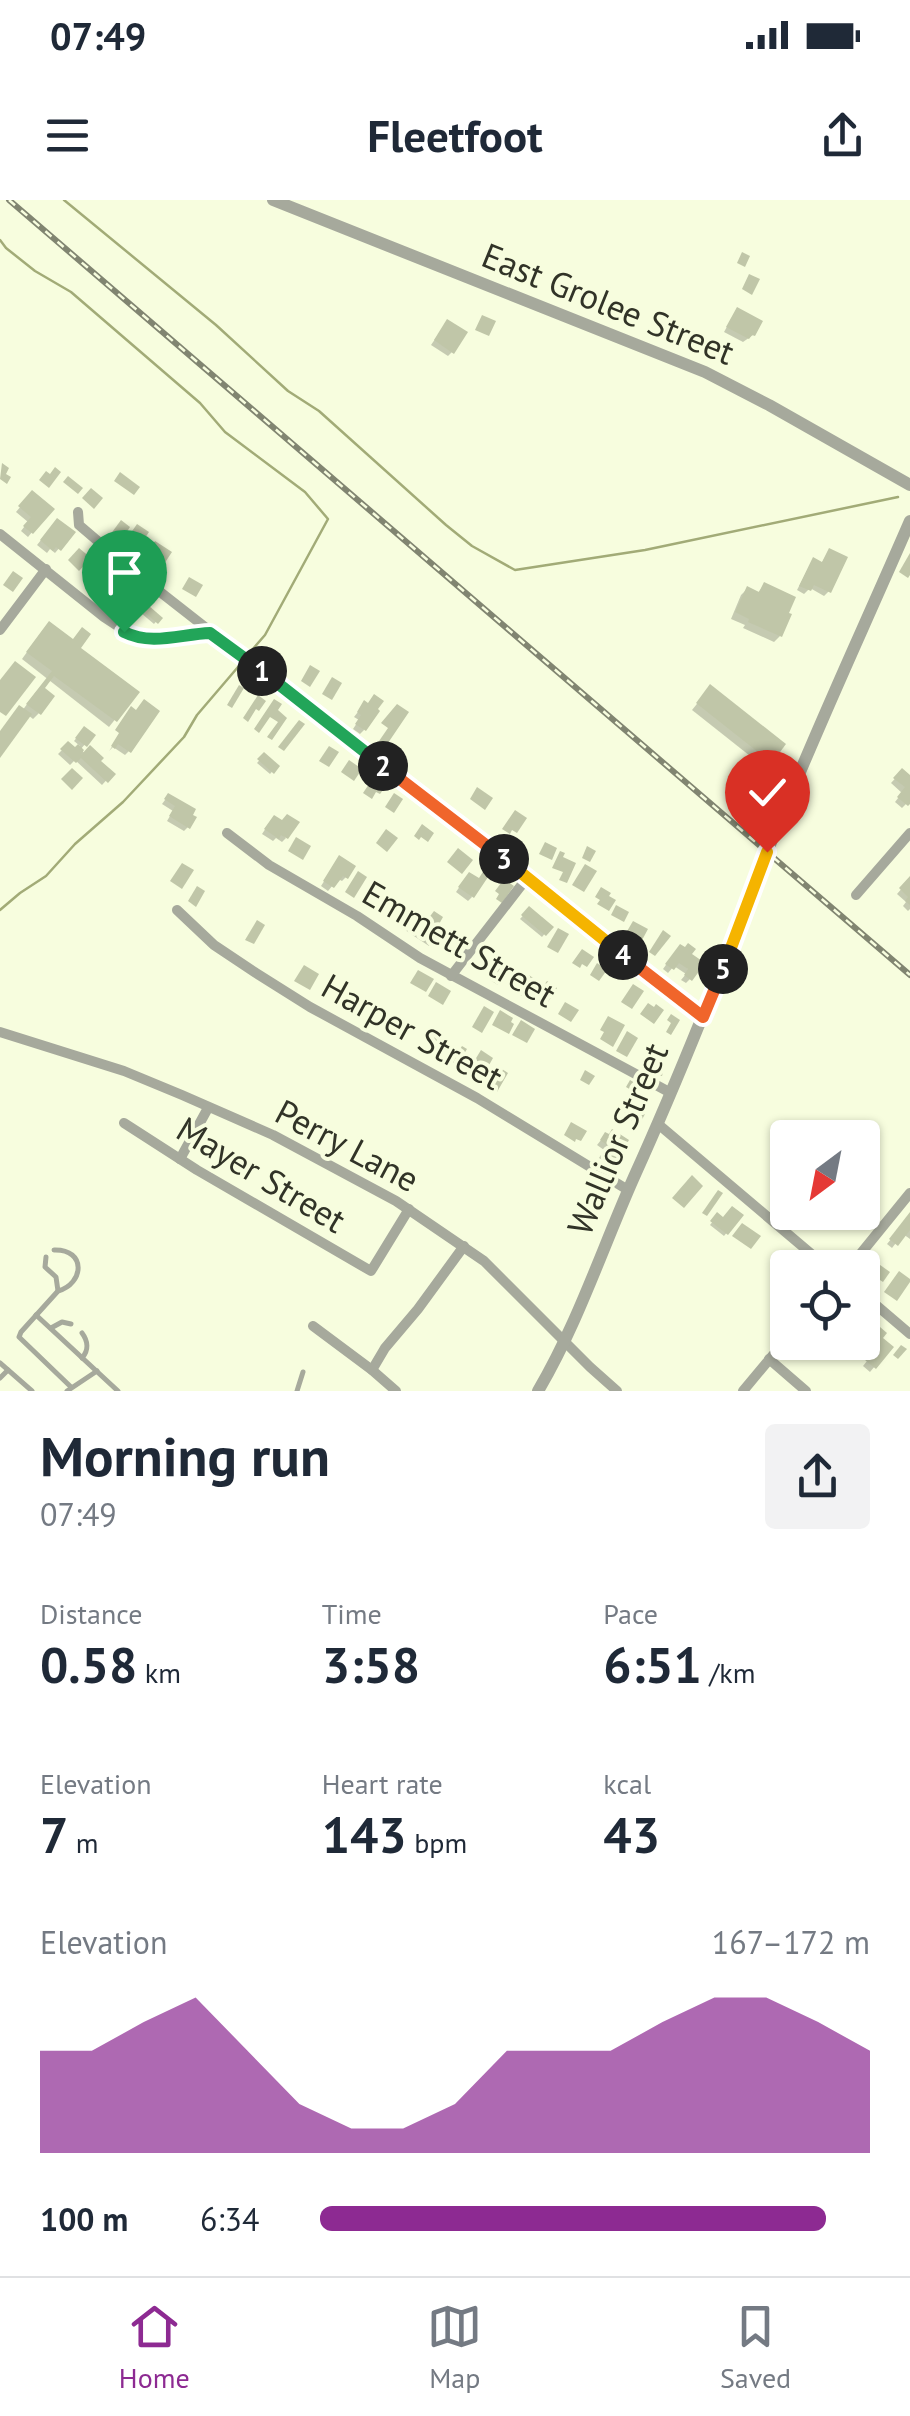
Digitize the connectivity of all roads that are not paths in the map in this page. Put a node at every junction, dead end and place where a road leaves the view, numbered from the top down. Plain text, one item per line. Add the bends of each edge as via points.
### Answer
1 (273, 200) edge
2 (910, 486) edge
3 (78, 512) dead end
4 (910, 520) edge
5 (0, 534) edge
6 (46, 569) junction
7 (0, 630) edge
8 (210, 633) junction
9 (227, 833) dead end
10 (910, 833) edge
11 (527, 878) junction
12 (856, 895) dead end
13 (178, 910) dead end
14 (451, 976) junction
15 (703, 1017) junction
16 (0, 1032) edge
17 (671, 1093) junction
18 (208, 1108) junction
19 (124, 1124) dead end
20 (658, 1124) junction
21 (180, 1158) junction
22 (628, 1190) junction
23 (910, 1192) edge
24 (408, 1209) junction
25 (464, 1246) junction
26 (54, 1250) dead end
27 (807, 1250) edge
28 (863, 1250) edge
29 (46, 1257) dead end
30 (58, 1290) junction
31 (880, 1309) edge
32 (36, 1315) junction
33 (71, 1324) dead end
34 (313, 1326) dead end
35 (50, 1328) junction
36 (82, 1334) dead end
37 (910, 1334) edge
38 (566, 1342) junction
39 (82, 1358) junction
40 (769, 1359) joint
41 (0, 1363) edge
42 (8, 1370) junction
43 (372, 1370) junction
44 (96, 1372) junction
45 (304, 1372) dead end
46 (0, 1378) edge
47 (69, 1389) edge
48 (32, 1391) edge
49 (118, 1391) edge
50 (297, 1391) edge
51 (396, 1391) edge
52 (538, 1391) edge
53 (617, 1391) edge
54 (742, 1391) edge
55 (806, 1391) edge

1 - 2 street, East Grolee Street via 704,372
3 - 8 street via 78,525
4 - 15 street, Wallior Street
5 - 6 street
6 - 7 street
6 - 8 street via 136,638
8 - 11 street
9 - 14 street, Emmett Street
10 - 12 street
11 - 14 street
11 - 15 street
13 - 22 street, Harper Street via 214,944 310,1007
14 - 17 street, Emmett Street
15 - 17 street, Wallior Street
16 - 18 street, Perry Lane
17 - 20 street, Wallior Street
18 - 21 street
18 - 24 street, Perry Lane
19 - 21 street, Mayer Street
20 - 22 street, Wallior Street
20 - 27 street
21 - 24 street, Mayer Street via 372,1271
22 - 38 street, Wallior Street
23 - 28 street
24 - 25 street, Perry Lane
25 - 38 street, Perry Lane
25 - 43 street
26 - 30 lane via 72,1255 80,1267
29 - 30 lane
30 - 32 lane
31 - 37 street
32 - 35 lane
32 - 47 lane via 19,1337
33 - 35 lane
34 - 43 street
35 - 39 lane
36 - 39 lane
38 - 52 street, Wallior Street
38 - 53 street, Perry Lane
39 - 44 lane
40 - 54 street
40 - 55 street
41 - 42 lane
42 - 46 lane
42 - 48 lane
43 - 51 street
44 - 47 lane
44 - 49 lane
45 - 50 lane

